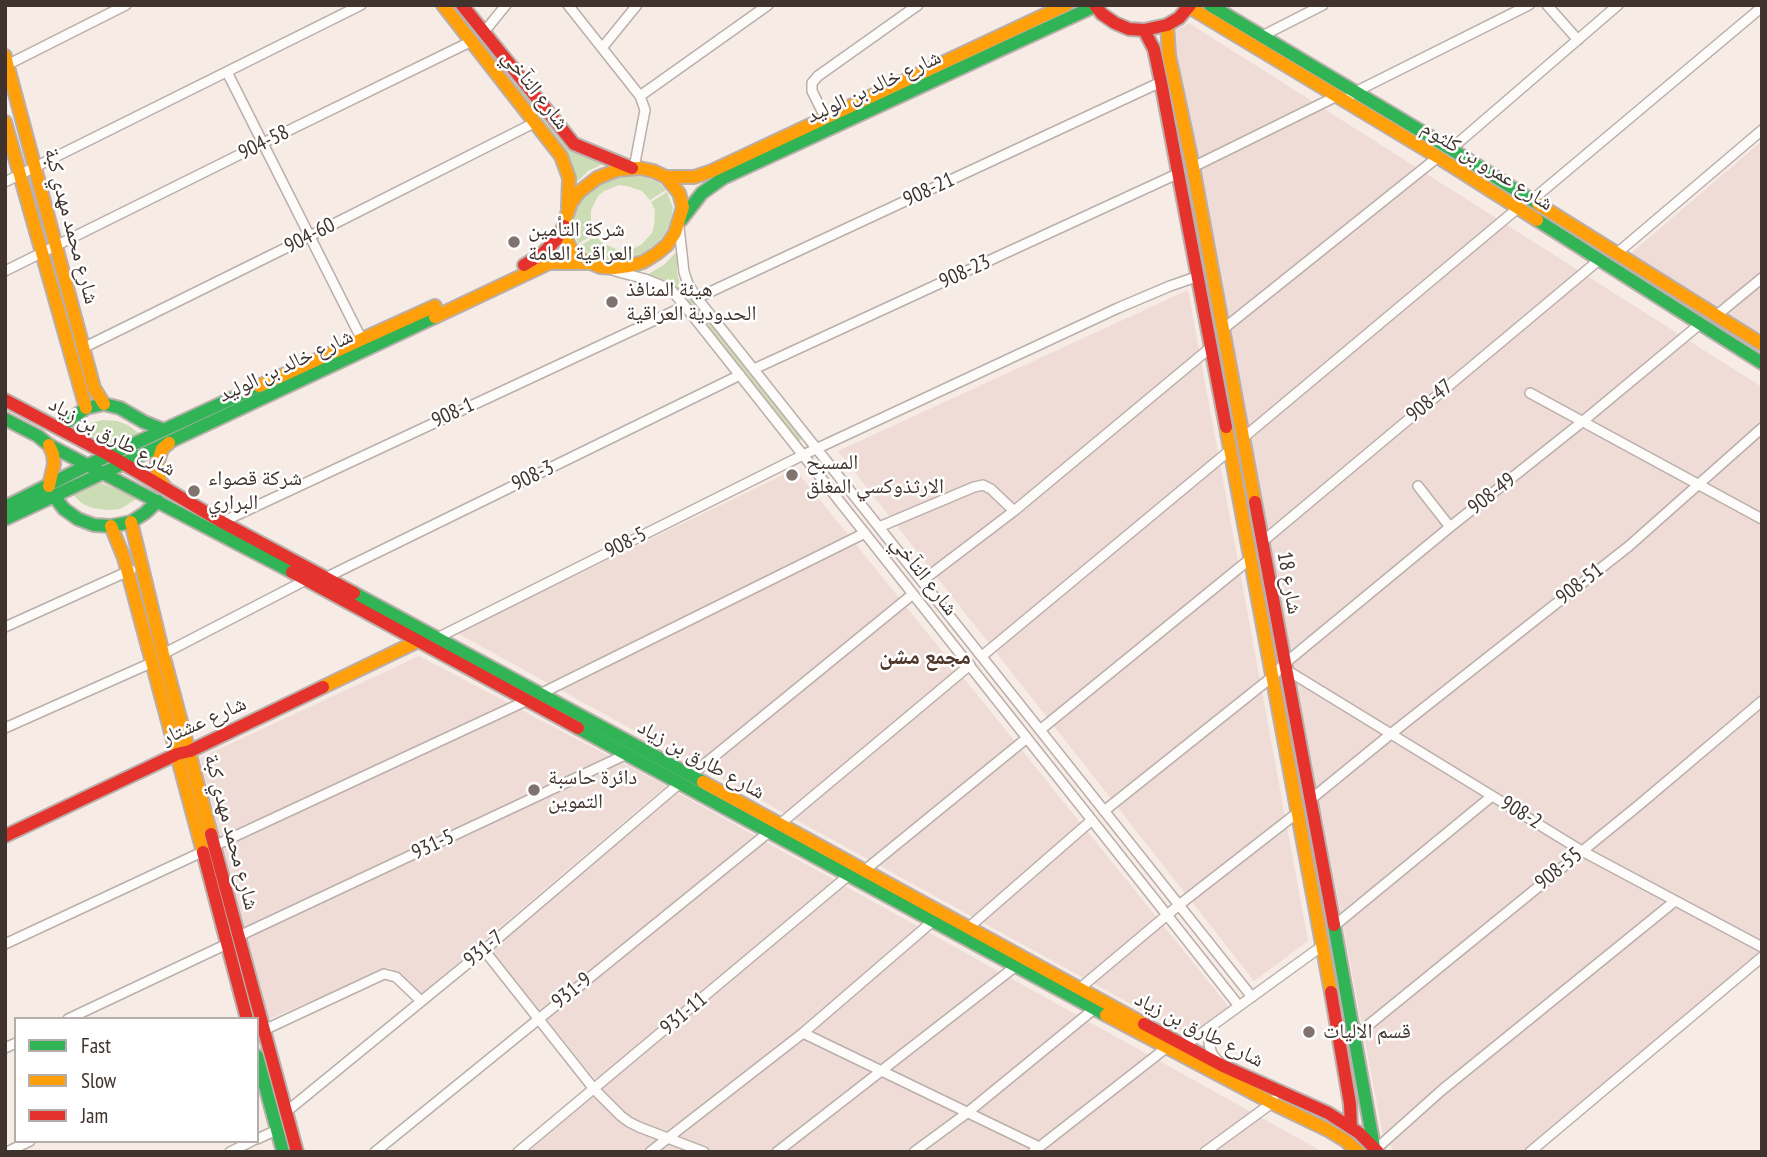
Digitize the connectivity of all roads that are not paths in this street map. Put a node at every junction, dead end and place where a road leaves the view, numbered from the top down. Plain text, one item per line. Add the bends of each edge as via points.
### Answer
1 (126, 5) edge
2 (361, 5) edge
3 (443, 5) edge
4 (462, 5) edge
5 (506, 5) edge
6 (568, 5) edge
7 (637, 5) edge
8 (768, 5) edge
9 (918, 5) edge
10 (1066, 5) edge
11 (1210, 5) edge
12 (1323, 5) edge
13 (1529, 5) edge
14 (1547, 5) edge
15 (1618, 5) edge
16 (1095, 6) edge
17 (1189, 6) edge
18 (1762, 7) edge
19 (1167, 25) junction
20 (1144, 30) junction
21 (484, 32) junction
22 (1262, 36) junction
23 (1578, 40) junction
24 (472, 41) junction
25 (602, 48) junction
26 (6, 63) edge
27 (512, 66) junction
28 (227, 72) junction
29 (499, 75) junction
30 (1161, 82) junction
31 (1357, 91) junction
32 (640, 96) junction
33 (1341, 99) junction
34 (825, 117) junction
35 (5, 122) edge
36 (536, 122) junction
37 (1762, 130) edge
38 (263, 143) junction
39 (1451, 149) junction
40 (1438, 157) junction
41 (1193, 167) junction
42 (35, 168) junction
43 (633, 168) junction
44 (1177, 174) junction
45 (19, 175) junction
46 (666, 177) junction
47 (5, 182) edge
48 (1532, 200) junction
49 (1518, 208) junction
50 (568, 209) junction
51 (680, 224) junction
52 (564, 226) junction
53 (310, 236) junction
54 (57, 246) junction
55 (41, 253) junction
56 (1616, 254) junction
57 (1599, 260) junction
58 (587, 263) junction
59 (607, 268) junction
60 (1211, 270) junction
61 (5, 271) edge
62 (1196, 275) junction
63 (1762, 278) edge
64 (697, 298) junction
65 (685, 306) junction
66 (1717, 316) junction
67 (1700, 324) junction
68 (1222, 330) junction
69 (362, 340) junction
70 (1762, 344) edge
71 (83, 348) junction
72 (1210, 348) junction
73 (1762, 363) edge
74 (754, 369) junction
75 (740, 375) junction
76 (1530, 393) dead end
77 (5, 400) edge
78 (104, 404) junction
79 (86, 408) junction
80 (5, 419) edge
81 (1582, 422) junction
82 (59, 428) junction
83 (1762, 428) edge
84 (164, 430) junction
85 (38, 436) junction
86 (170, 442) junction
87 (1244, 443) junction
88 (49, 445) junction
89 (817, 448) junction
90 (1229, 451) junction
91 (803, 455) junction
92 (106, 464) junction
93 (1697, 485) junction
94 (1418, 486) dead end
95 (166, 488) junction
96 (52, 491) junction
97 (158, 501) junction
98 (5, 507) edge
99 (1014, 511) junction
100 (1762, 519) edge
101 (5, 520) edge
102 (131, 522) junction
103 (222, 522) junction
104 (111, 526) junction
105 (879, 527) junction
106 (1450, 527) junction
107 (865, 533) junction
108 (1262, 542) junction
109 (1250, 559) junction
110 (141, 565) junction
111 (128, 571) junction
112 (325, 578) junction
113 (306, 580) junction
114 (922, 581) junction
115 (913, 594) junction
116 (5, 627) edge
117 (437, 638) junction
118 (418, 641) junction
119 (146, 645) junction
120 (162, 648) junction
121 (982, 656) junction
122 (151, 663) junction
123 (970, 665) junction
124 (1285, 667) junction
125 (1272, 677) junction
126 (1010, 692) junction
127 (540, 694) junction
128 (528, 700) junction
129 (1762, 701) edge
130 (998, 702) junction
131 (5, 728) edge
132 (1040, 730) junction
133 (1392, 733) junction
134 (1027, 738) junction
135 (183, 753) junction
136 (627, 754) junction
137 (685, 780) junction
138 (1492, 796) junction
139 (1310, 800) junction
140 (1104, 811) junction
141 (1297, 813) junction
142 (1092, 820) junction
143 (774, 828) junction
144 (5, 836) edge
145 (215, 846) junction
146 (1582, 850) junction
147 (202, 852) junction
148 (865, 870) junction
149 (849, 875) junction
150 (217, 883) junction
151 (1675, 901) junction
152 (1180, 905) junction
153 (1167, 915) junction
154 (933, 921) junction
155 (1334, 926) junction
156 (968, 928) junction
157 (239, 936) junction
158 (5, 944) edge
159 (227, 944) junction
160 (1322, 946) junction
161 (1762, 947) edge
162 (484, 950) junction
163 (1762, 957) edge
164 (1016, 966) junction
165 (1079, 989) junction
166 (1252, 997) junction
167 (421, 1001) junction
168 (1239, 1006) junction
169 (1094, 1009) junction
170 (1350, 1012) junction
171 (1335, 1014) junction
172 (72, 1017) edge
173 (246, 1017) edge
174 (539, 1018) junction
175 (1214, 1025) junction
176 (264, 1030) junction
177 (803, 1033) junction
178 (1355, 1036) junction
179 (1184, 1046) junction
180 (1166, 1048) junction
181 (259, 1063) edge
182 (1223, 1066) junction
183 (881, 1071) junction
184 (594, 1089) junction
185 (1279, 1092) junction
186 (1272, 1103) junction
187 (286, 1112) junction
188 (1351, 1112) junction
189 (967, 1113) junction
190 (1339, 1119) junction
191 (1351, 1127) junction
192 (277, 1130) junction
193 (667, 1137) junction
194 (259, 1138) edge
195 (26, 1143) edge
196 (248, 1143) edge
197 (1036, 1149) edge
198 (1376, 1149) edge
199 (7, 1152) edge
200 (230, 1152) edge
201 (283, 1152) edge
202 (297, 1152) edge
203 (375, 1152) edge
204 (518, 1152) edge
205 (650, 1152) edge
206 (704, 1152) edge
207 (777, 1152) edge
208 (914, 1152) edge
209 (1205, 1152) edge
210 (1358, 1152) edge
211 (1530, 1152) edge

1 - 26 street
2 - 28 street
3 - 24 street, شارع التآخي
4 - 21 street, شارع التآخي
5 - 21 street
6 - 25 street
7 - 25 street
8 - 32 street
9 - 34 street via 812,83
10 - 34 street, شارع خالد بن الوليد
11 - 22 street, شارع عمرو بن كلثوم
12 - 22 street
13 - 31 street
14 - 23 street
15 - 23 street
16 - 20 street via 1115,23
16 - 51 street, شارع خالد بن الوليد via 723,178 702,193
17 - 19 street
17 - 33 street, شارع عمرو بن كلثوم
18 - 48 street
19 - 20 street
19 - 41 street, شارع 18
20 - 30 street, شارع 18 via 1154,49
21 - 27 street, شارع التآخي
22 - 31 street, شارع عمرو بن كلثوم
23 - 39 street
24 - 29 street, شارع التآخي
24 - 38 street, 904-58
25 - 32 street
26 - 42 street, شارع محمد مهدي كبة
27 - 29 street
27 - 43 street, شارع التآخي via 574,144
28 - 38 street
28 - 42 street
29 - 36 street, شارع التآخي
30 - 44 street, شارع 18
30 - 64 street, 908-21
31 - 33 street
31 - 39 street, شارع عمرو بن كلثوم
32 - 43 street via 645,110
33 - 40 street, شارع عمرو بن كلثوم
33 - 41 street
34 - 46 street, شارع خالد بن الوليد via 712,171 694,177
35 - 45 street, شارع محمد مهدي كبة
36 - 50 street, شارع التآخي via 566,166
36 - 53 street, 904-60
37 - 56 street
38 - 53 street
38 - 54 street, 904-58
39 - 48 street, شارع عمرو بن كلثوم
40 - 49 street, شارع عمرو بن كلثوم
40 - 68 street
41 - 60 street, شارع 18
42 - 45 street
42 - 54 street, شارع محمد مهدي كبة
43 - 46 street
43 - 50 street via 597,178 579,192
44 - 62 street, شارع 18
44 - 74 street, 908-23
45 - 47 street
45 - 55 street, شارع محمد مهدي كبة
46 - 51 street via 679,193
48 - 56 street, شارع عمرو بن كلثوم
49 - 57 street, شارع عمرو بن كلثوم
49 - 87 street
50 - 52 street
51 - 59 street via 667,245 649,258
51 - 64 street, شارع التآخي via 684,272
52 - 58 street via 571,250
52 - 69 street, شارع خالد بن الوليد via 534,260
53 - 69 street
53 - 71 street, 904-60
54 - 55 street, 904-58
54 - 71 street, شارع محمد مهدي كبة
55 - 61 street, 904-58
55 - 79 street, شارع محمد مهدي كبة
56 - 66 street, شارع عمرو بن كلثوم
57 - 67 street, شارع عمرو بن كلثوم
57 - 108 street, 908-47
58 - 59 street
58 - 86 street, شارع خالد بن الوليد via 549,263
59 - 65 street, شارع التآخي via 660,285
60 - 62 street
60 - 68 street, شارع 18
62 - 72 street, شارع 18
62 - 89 street, 908-5
63 - 66 street
64 - 74 street, شارع التآخي
65 - 75 street, شارع التآخي
65 - 103 street, 908-1
66 - 70 street, شارع عمرو بن كلثوم
67 - 73 street, شارع عمرو بن كلثوم
67 - 81 street, 908-49
68 - 87 street, شارع 18
69 - 84 street, شارع خالد بن الوليد
71 - 78 street, شارع محمد مهدي كبة via 94,388
72 - 90 street, شارع 18
72 - 99 street
74 - 89 street, شارع التآخي
75 - 91 street, شارع التآخي
75 - 112 street, 908-3
76 - 81 street
77 - 82 street, شارع طارق بن زياد
78 - 79 street
78 - 84 street
79 - 82 street
80 - 85 street, شارع طارق بن زياد
81 - 93 street
81 - 106 street, 908-49
82 - 92 street, شارع طارق بن زياد
83 - 93 street, 908-51
84 - 92 street, شارع خالد بن الوليد
85 - 88 street, شارع طارق بن زياد
85 - 92 street
86 - 92 street, شارع خالد بن الوليد
86 - 95 street via 157,464
87 - 90 street
87 - 108 street, شارع 18
88 - 92 street, شارع طارق بن زياد
88 - 96 street via 54,464
89 - 91 street, 908-5
89 - 105 street, شارع التآخي
90 - 109 street, شارع 18
90 - 121 street
91 - 107 street, شارع التآخي
91 - 117 street, 908-5
92 - 95 street, شارع طارق بن زياد
92 - 96 street, شارع خالد بن الوليد
92 - 97 street, شارع طارق بن زياد
93 - 100 street
93 - 133 street, 908-51 via 1629,546
94 - 106 street
95 - 103 street, شارع طارق بن زياد
96 - 98 street, شارع خالد بن الوليد
96 - 101 street, شارع خالد بن الوليد
96 - 104 street via 78,519
97 - 102 street
97 - 113 street, شارع طارق بن زياد
99 - 105 street via 991,489 974,486
99 - 114 street
102 - 104 street
102 - 110 street, شارع محمد مهدي كبة
103 - 112 street, شارع طارق بن زياد
104 - 111 street, شارع محمد مهدي كبة
105 - 114 street, شارع التآخي
106 - 124 street, 908-49
107 - 115 street, شارع التآخي
107 - 127 street
108 - 124 street, شارع 18
109 - 125 street, شارع 18
109 - 132 street
110 - 111 street
110 - 120 street, شارع محمد مهدي كبة
111 - 116 street
111 - 119 street, شارع محمد مهدي كبة
112 - 117 street, شارع طارق بن زياد
113 - 118 street, شارع طارق بن زياد
113 - 120 street
114 - 121 street, شارع التآخي
115 - 123 street, شارع التآخي
115 - 137 street, 931-7
117 - 127 street, شارع طارق بن زياد
118 - 128 street, شارع طارق بن زياد
118 - 135 street, شارع عشتار
119 - 120 street
119 - 122 street, شارع محمد مهدي كبة
120 - 135 street, شارع محمد مهدي كبة
121 - 126 street, شارع التآخي
122 - 131 street
122 - 135 street, شارع محمد مهدي كبة
123 - 130 street, شارع التآخي
123 - 143 street, 931-9
124 - 125 street, 908-49
124 - 133 street, 908-2
124 - 139 street, شارع 18
125 - 140 street, 908-49
125 - 141 street, شارع 18
126 - 130 street
126 - 132 street, شارع التآخي
127 - 137 street, شارع طارق بن زياد
128 - 136 street, شارع طارق بن زياد
128 - 145 street
129 - 146 street, 908-55
130 - 134 street, شارع التآخي
132 - 140 street, شارع التآخي
133 - 138 street, 908-2
133 - 139 street, 908-51
134 - 142 street, شارع التآخي
134 - 148 street
135 - 144 street, شارع عشتار
135 - 145 street, شارع محمد مهدي كبة
135 - 147 street, شارع محمد مهدي كبة
136 - 137 street, شارع طارق بن زياد
136 - 157 street, 931-5
137 - 143 street, شارع طارق بن زياد
137 - 162 street, 931-7
138 - 146 street, 908-2
138 - 155 street
139 - 155 street, شارع 18
140 - 152 street, شارع التآخي
141 - 152 street
141 - 160 street, شارع 18
142 - 153 street, شارع التآخي
142 - 156 street
143 - 148 street, شارع طارق بن زياد
143 - 149 street, شارع طارق بن زياد
143 - 174 street, 931-9
145 - 150 street, شارع محمد مهدي كبة
146 - 151 street, 908-2
146 - 178 street, 908-55
147 - 150 street, شارع محمد مهدي كبة
147 - 158 street
148 - 156 street, شارع طارق بن زياد
149 - 154 street, شارع طارق بن زياد
149 - 184 street, 931-11
150 - 157 street, شارع محمد مهدي كبة
150 - 159 street, شارع محمد مهدي كبة
151 - 161 street, 908-2
151 - 198 street
152 - 153 street
152 - 166 street, شارع التآخي
153 - 165 street
153 - 168 street, شارع التآخي
154 - 164 street, شارع طارق بن زياد
154 - 177 street
155 - 170 street, شارع 18
156 - 165 street, شارع طارق بن زياد
157 - 176 street, شارع محمد مهدي كبة
159 - 172 street
159 - 173 street, شارع محمد مهدي كبة
160 - 166 street
160 - 171 street, شارع 18
162 - 167 street, 931-7
162 - 174 street
163 - 211 street
164 - 169 street, شارع طارق بن زياد
164 - 183 street
165 - 179 street, شارع طارق بن زياد
166 - 168 street
167 - 176 street via 396,977 384,974
167 - 187 street, 931-7
168 - 175 street
169 - 180 street, شارع طارق بن زياد
169 - 189 street
170 - 171 street
170 - 178 street, شارع 18
171 - 188 street, شارع 18
174 - 184 street
174 - 203 street, 931-9
175 - 179 street
175 - 182 street via 1210,1049
176 - 187 street, شارع محمد مهدي كبة
177 - 183 street
177 - 193 street
178 - 198 street, شارع 18
179 - 182 street, شارع طارق بن زياد
180 - 186 street, شارع طارق بن زياد
180 - 197 street
181 - 192 street
182 - 185 street, شارع طارق بن زياد
183 - 189 street
183 - 207 street
184 - 193 street via 629,1122
184 - 204 street, 931-11
185 - 186 street
185 - 190 street, شارع طارق بن زياد
186 - 209 street
186 - 210 street, شارع طارق بن زياد via 1337,1135
187 - 202 street, شارع محمد مهدي كبة
188 - 190 street
188 - 191 street, شارع 18
189 - 197 street
189 - 208 street
190 - 191 street, شارع طارق بن زياد
191 - 198 street, شارع طارق بن زياد
192 - 194 street
192 - 201 street
193 - 205 street
193 - 206 street
195 - 199 street
196 - 200 street

